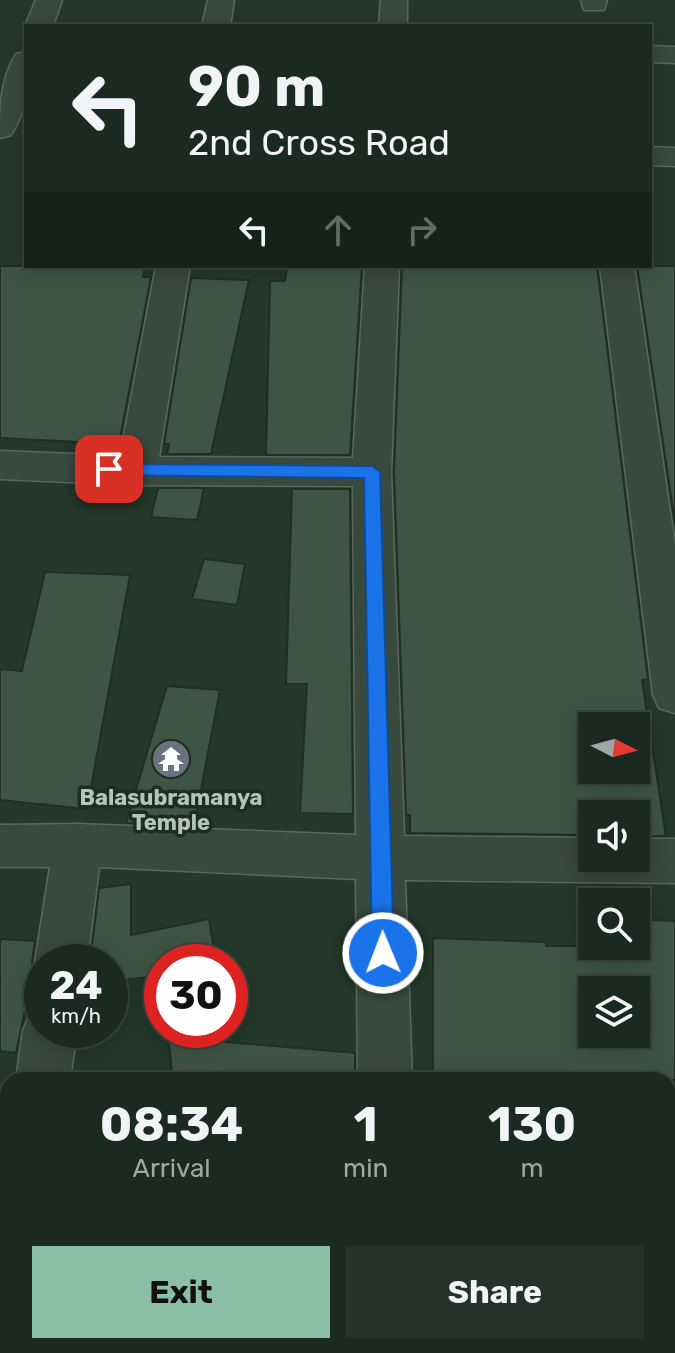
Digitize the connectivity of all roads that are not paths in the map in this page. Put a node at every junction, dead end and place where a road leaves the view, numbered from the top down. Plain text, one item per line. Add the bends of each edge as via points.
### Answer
1 (49, 0) edge
2 (221, 0) edge
3 (394, 0) edge
4 (40, 24) edge
5 (216, 24) edge
6 (393, 24) edge
7 (652, 54) edge
8 (675, 55) edge
9 (24, 65) edge
10 (0, 129) edge
11 (652, 156) edge
12 (675, 157) edge
13 (173, 268) edge
14 (382, 268) edge
15 (617, 268) edge
16 (0, 465) edge
17 (137, 471) junction
18 (372, 472) junction
19 (675, 695) edge
20 (78, 845) junction
21 (0, 846) edge
22 (382, 858) junction
23 (675, 861) edge
24 (64, 944) edge
25 (47, 1048) edge
26 (44, 1072) edge
27 (385, 1072) edge

1 - 4 street
2 - 5 street
3 - 6 street
7 - 8 street
9 - 10 street
11 - 12 street
13 - 17 street
14 - 18 street
15 - 19 street
16 - 17 street
17 - 18 street
18 - 22 street
20 - 21 street
20 - 22 street
20 - 24 street
22 - 23 street
22 - 27 street
25 - 26 street

